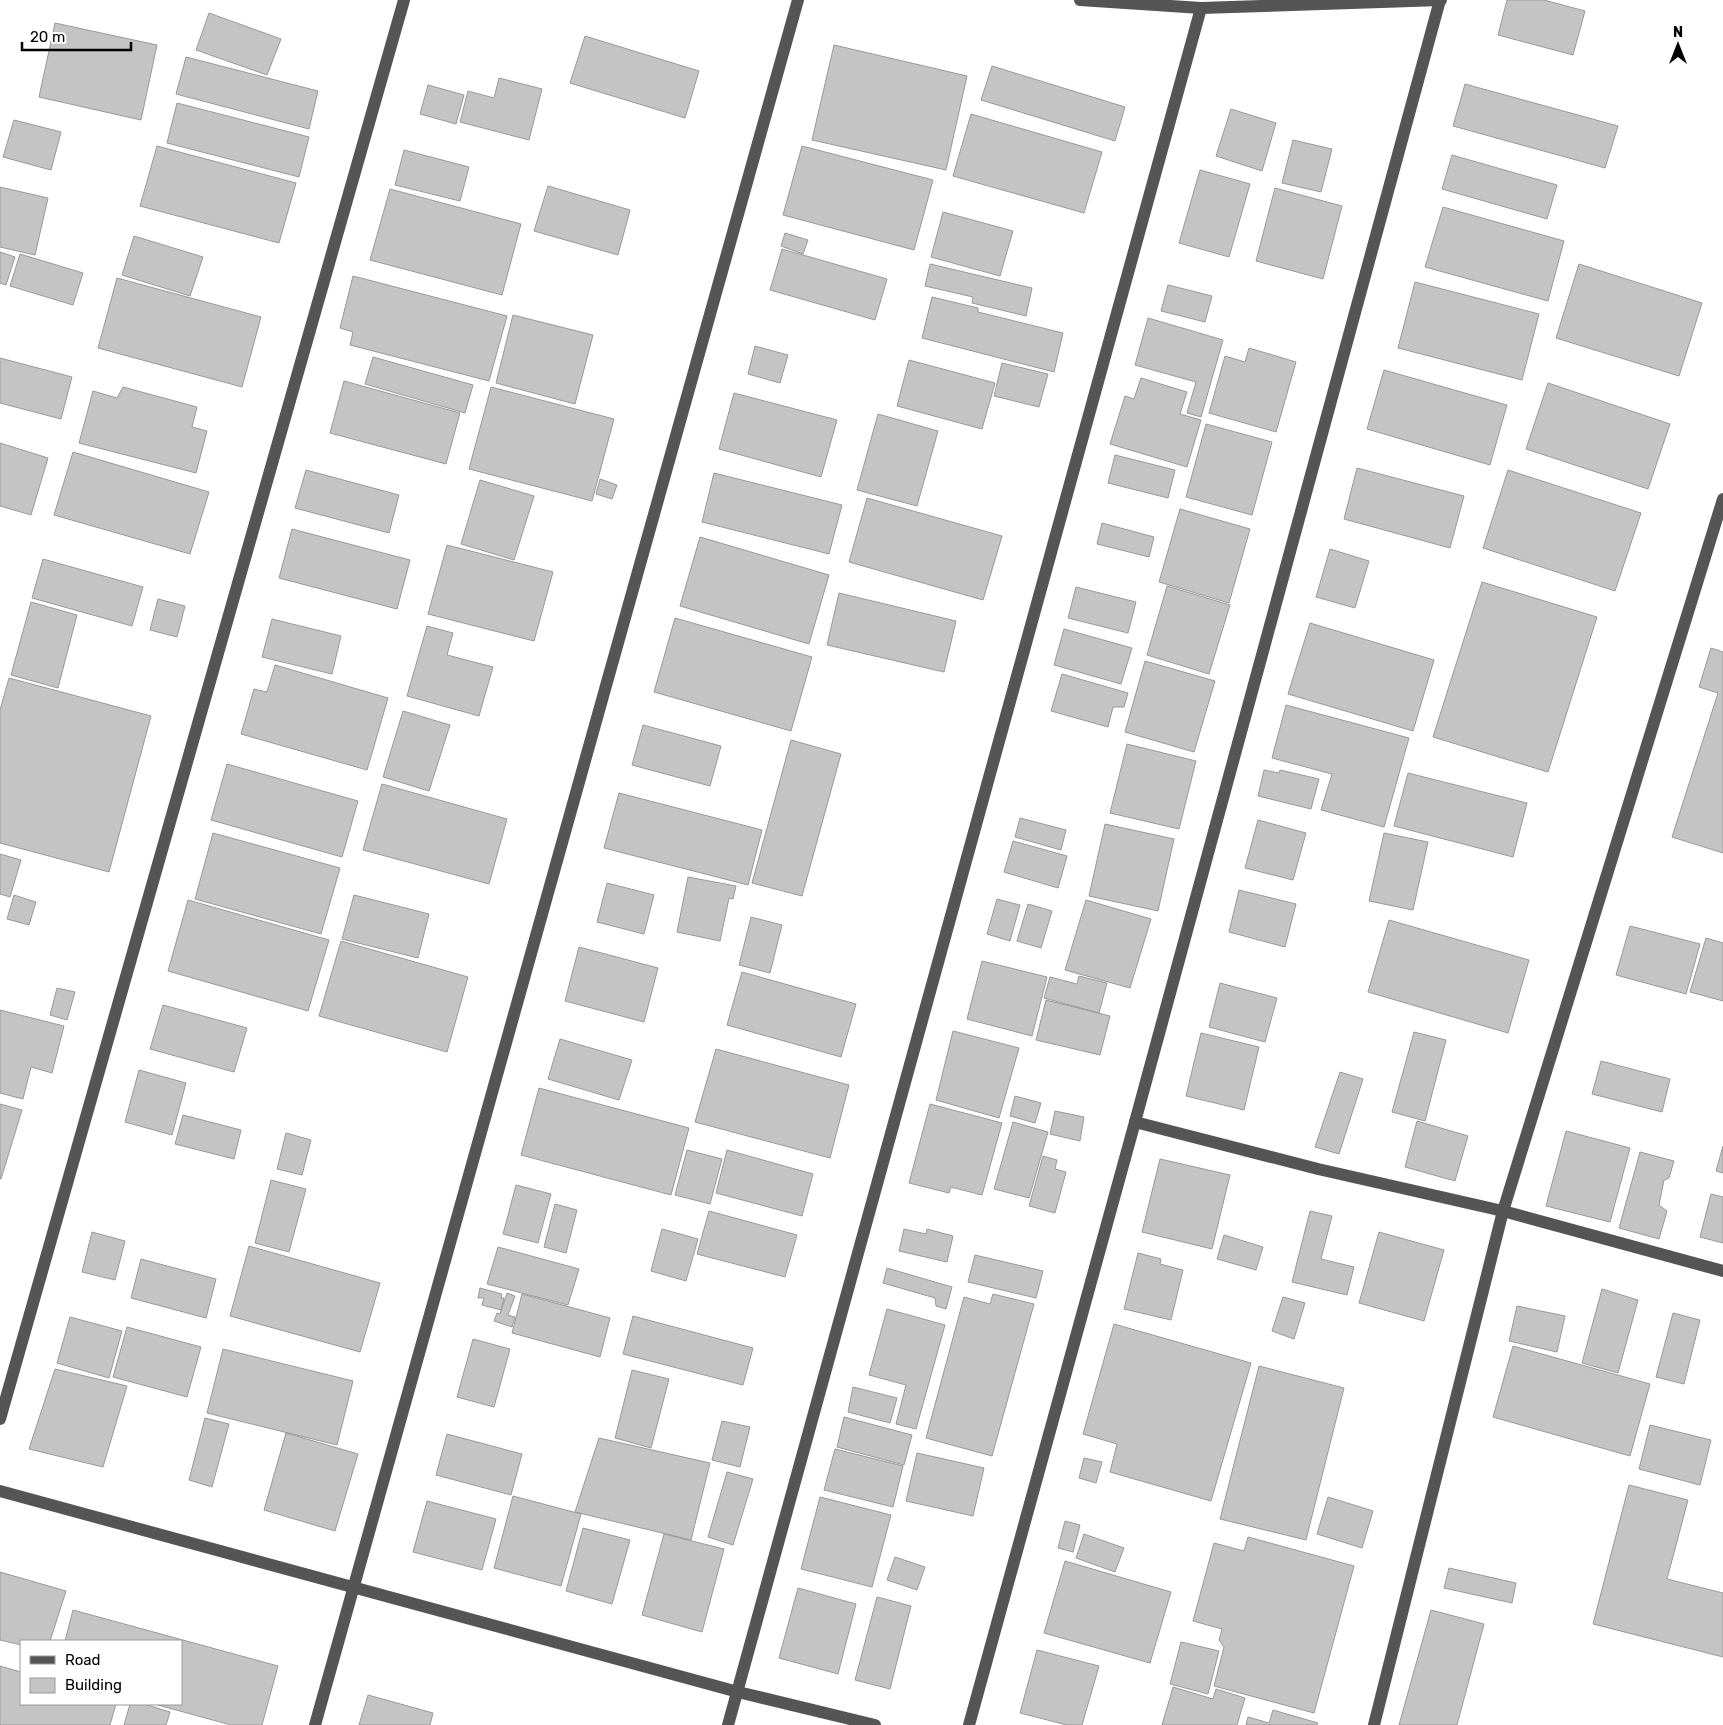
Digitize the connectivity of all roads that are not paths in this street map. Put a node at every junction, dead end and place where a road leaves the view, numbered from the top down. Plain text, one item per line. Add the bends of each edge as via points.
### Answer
1 (404, 0) edge
2 (798, 0) edge
3 (1080, 0) edge
4 (1440, 0) edge
5 (1201, 8) junction
6 (1723, 499) edge
7 (1135, 1122) junction
8 (1503, 1211) junction
9 (1723, 1271) edge
10 (0, 1419) edge
11 (0, 1492) edge
12 (352, 1586) junction
13 (738, 1692) junction
14 (315, 1725) edge
15 (728, 1725) edge
16 (876, 1725) edge
17 (969, 1725) edge
18 (1374, 1725) edge

1 - 10 street
2 - 12 street
3 - 5 street
4 - 5 street
4 - 7 street
5 - 13 street
6 - 8 street
7 - 8 street via 1318,1169
7 - 17 street
8 - 9 street
8 - 18 street
11 - 12 street
12 - 13 street
12 - 14 street
13 - 15 street
13 - 16 street

